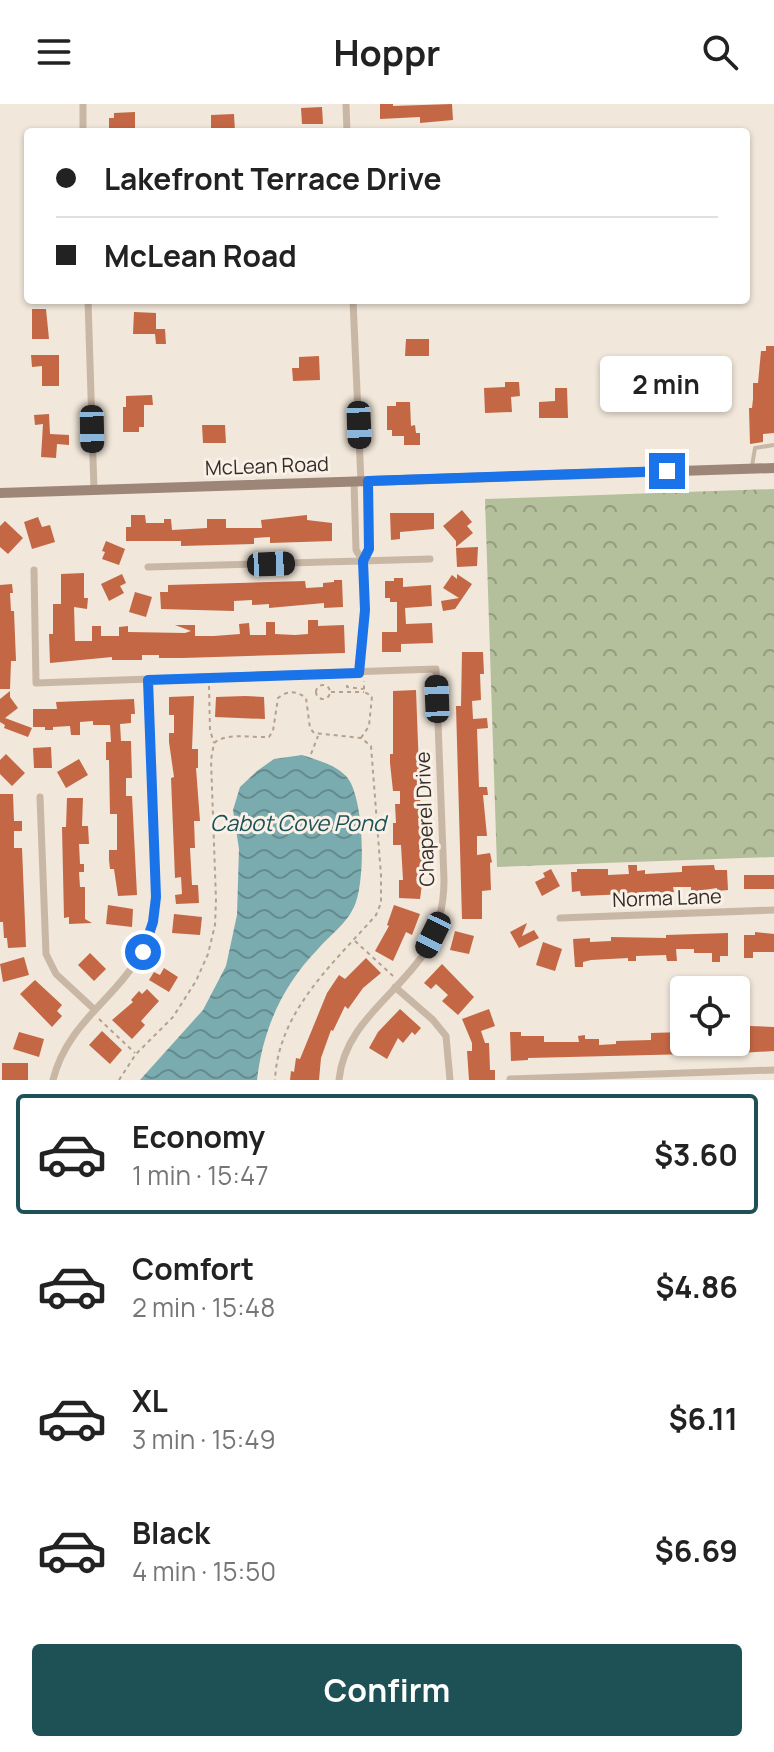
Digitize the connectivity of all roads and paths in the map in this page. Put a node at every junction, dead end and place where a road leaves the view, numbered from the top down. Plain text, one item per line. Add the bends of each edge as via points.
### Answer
1 (83, 104) edge
2 (346, 104) edge
3 (83, 128) edge
4 (347, 128) edge
5 (88, 304) edge
6 (353, 304) edge
7 (772, 446) edge
8 (752, 468) junction
9 (774, 468) edge
10 (361, 482) junction
11 (94, 490) junction
12 (0, 493) edge
13 (430, 559) dead end
14 (363, 561) junction
15 (148, 567) dead end
16 (34, 570) dead end
17 (359, 673) junction
18 (148, 680) junction
19 (364, 681) dead end
20 (209, 685) dead end
21 (347, 685) dead end
22 (364, 691) junction
23 (330, 692) dead end
24 (319, 734) junction
25 (361, 738) junction
26 (214, 743) junction
27 (311, 754) dead end
28 (40, 797) dead end
29 (774, 910) edge
30 (560, 918) dead end
31 (354, 940) junction
32 (393, 976) dead end
33 (395, 987) junction
34 (97, 1014) junction
35 (136, 1054) junction
36 (774, 1070) edge
37 (754, 1076) edge
38 (657, 1077) edge
39 (558, 1078) edge
40 (510, 1079) edge
41 (53, 1080) edge
42 (119, 1080) edge
43 (275, 1080) edge
44 (339, 1080) edge
45 (450, 1080) edge

1 - 3 street
2 - 4 street
5 - 11 street
6 - 10 street
7 - 8 lane via 755,448
8 - 9 street, McLean Road
8 - 10 street, McLean Road
10 - 11 street, McLean Road
10 - 14 street via 369,549
10 - 14 street via 356,550
11 - 12 street, McLean Road
13 - 14 street
14 - 15 street
14 - 17 street
16 - 18 street via 36,683
17 - 18 street
17 - 33 street, Chaperel Drive via 436,669 444,893 425,951
18 - 34 street via 153,922 133,968
19 - 22 path
20 - 26 path
21 - 22 path
22 - 23 path
22 - 25 path via 373,701
24 - 25 path
24 - 26 path via 310,728 306,698 285,692 278,698 269,737
24 - 27 path
25 - 31 path via 371,746 373,759 381,903
26 - 35 path via 215,925 208,954 173,1017
28 - 34 street via 46,954 56,974
29 - 30 street, Norma Lane
31 - 32 path
31 - 43 path via 297,1008
33 - 44 street, Chaperel Drive via 358,1031
33 - 45 street via 446,1036
34 - 35 path
34 - 41 street via 67,1045
35 - 42 path
36 - 37 street
37 - 38 street
38 - 39 street
39 - 40 street

